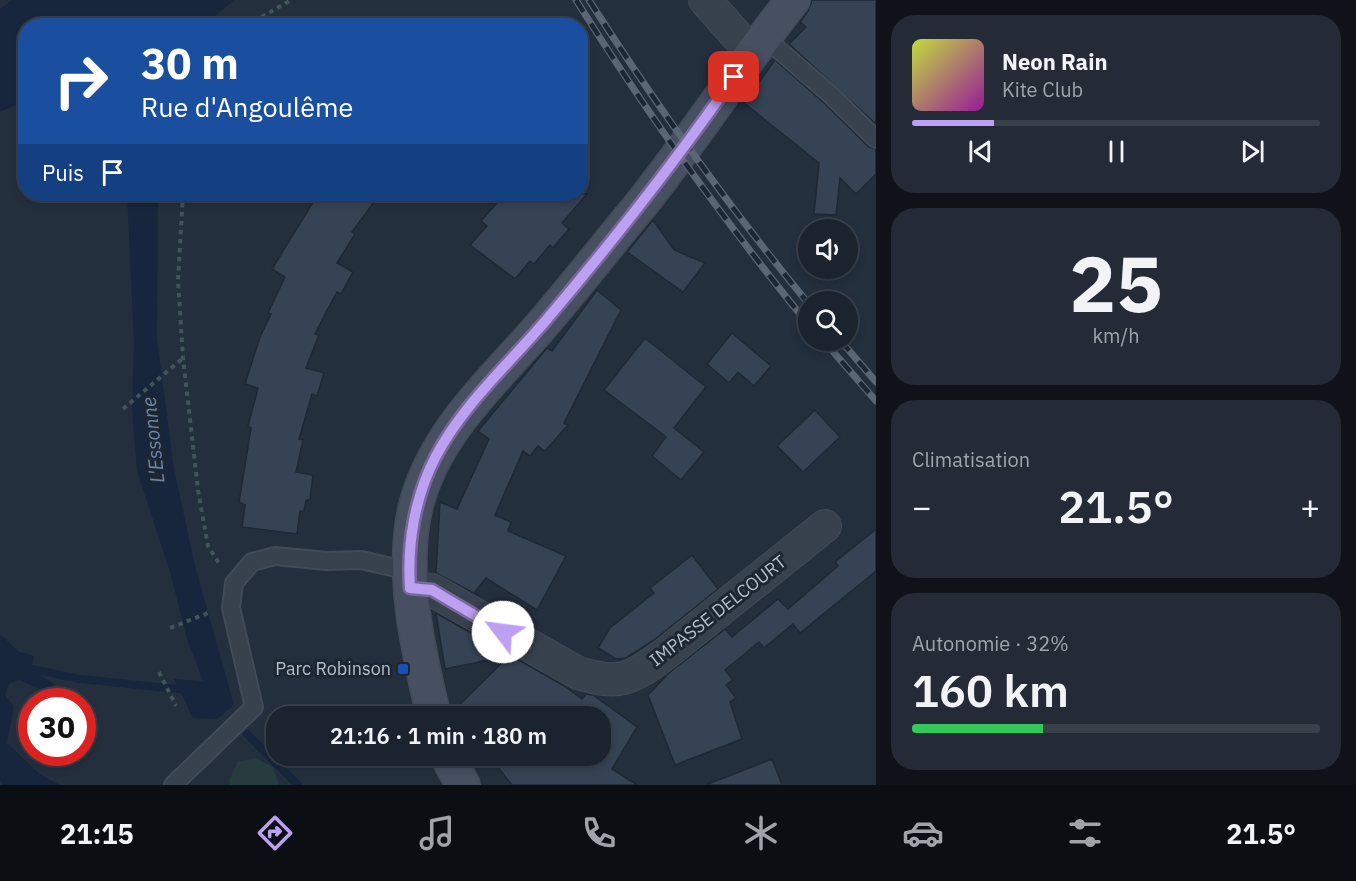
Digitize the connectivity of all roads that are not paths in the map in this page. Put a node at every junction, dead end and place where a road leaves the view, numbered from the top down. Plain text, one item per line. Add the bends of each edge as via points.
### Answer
1 (705, 0) edge
2 (793, 0) edge
3 (758, 45) junction
4 (876, 139) edge
5 (825, 526) dead end
6 (410, 579) junction
7 (432, 706) edge
8 (453, 766) edge
9 (173, 785) edge
10 (463, 785) edge

1 - 3 street
2 - 3 street
3 - 4 lane via 831,95
3 - 6 street via 667,172 547,320 459,419 436,456 418,498
5 - 6 street, IMPASSE DELCOURT via 644,670 622,679 601,681 578,673
6 - 7 street
6 - 9 lane via 361,560 275,556 252,562 234,583 231,609 254,707
8 - 10 street

